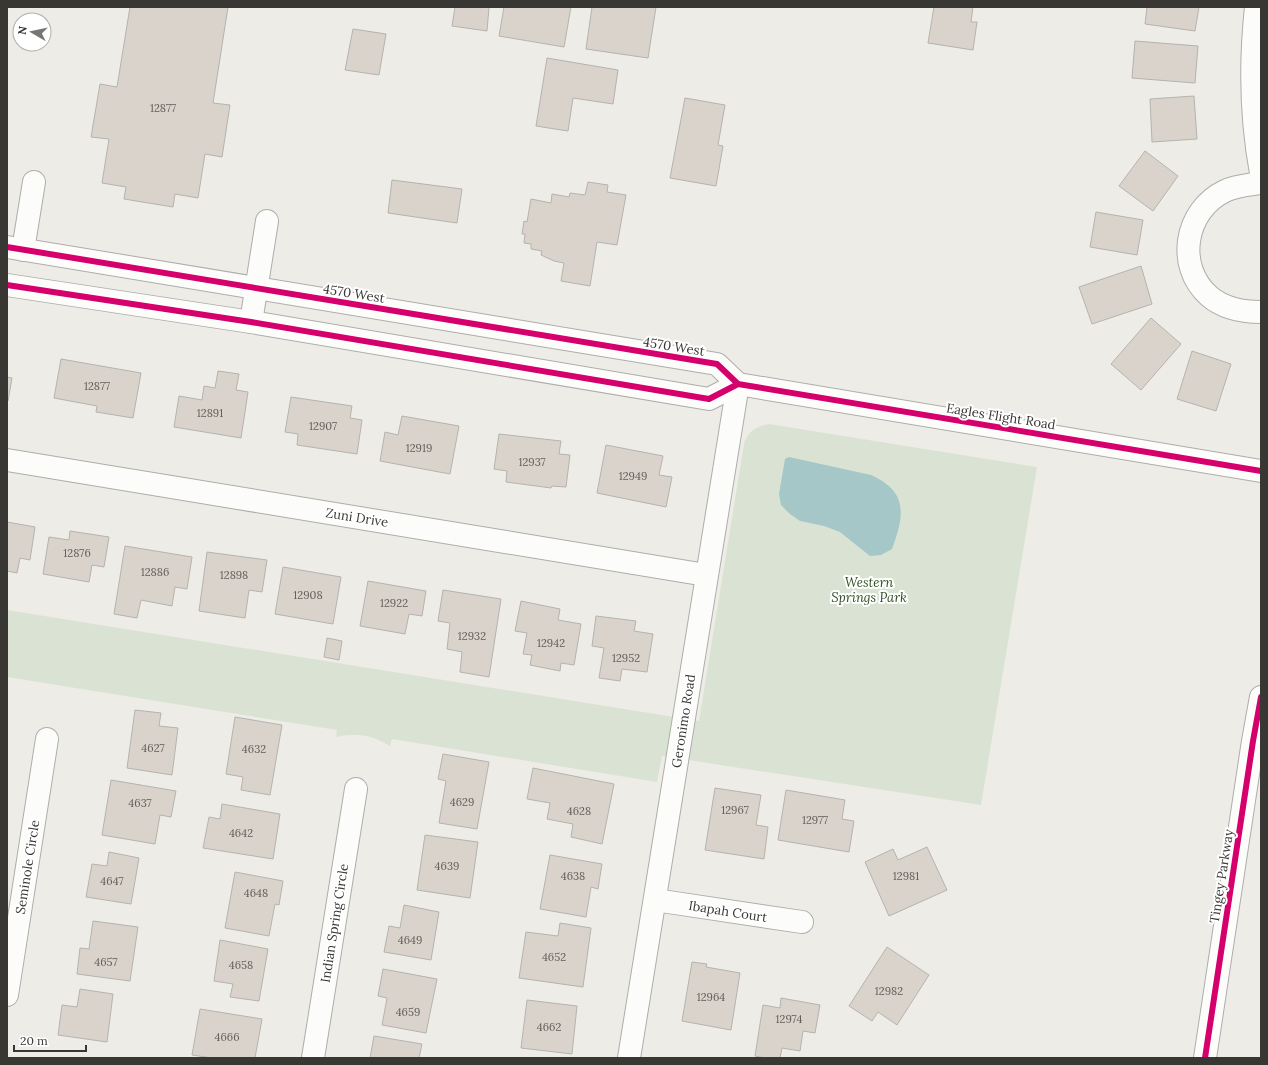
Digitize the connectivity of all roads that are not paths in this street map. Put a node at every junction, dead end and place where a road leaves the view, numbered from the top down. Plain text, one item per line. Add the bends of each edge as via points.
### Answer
1 (1256, 7) edge
2 (1261, 173) edge
3 (34, 182) dead end
4 (1261, 183) edge
5 (267, 221) dead end
6 (15, 248) edge
7 (7, 285) edge
8 (256, 289) junction
9 (1261, 312) edge
10 (251, 322) junction
11 (738, 384) junction
12 (7, 460) edge
13 (1261, 471) edge
14 (706, 574) junction
15 (1261, 697) edge
16 (47, 739) dead end
17 (1257, 742) edge
18 (356, 789) dead end
19 (655, 900) junction
20 (802, 922) dead end
21 (7, 996) edge
22 (313, 1058) edge
23 (629, 1058) edge
24 (1205, 1058) edge

1 - 2 street via 1252,87
3 - 6 street
4 - 9 street via 1226,190 1214,197 1195,218 1188,246 1193,273 1209,296 1234,310
5 - 8 street
6 - 8 street, 4570 West
7 - 10 street
8 - 10 street
8 - 11 street, 4570 West via 717,364
10 - 11 street via 708,399
11 - 13 street, Eagles Flight Road
11 - 14 street, Geronimo Road
12 - 14 street, Zuni Drive
14 - 19 street, Geronimo Road
15 - 17 street, Tingey Parkway
16 - 21 street, Seminole Circle
17 - 24 street, Tingey Parkway
18 - 22 street, Indian Spring Circle
19 - 20 street, Ibapah Court
19 - 23 street, Geronimo Road

